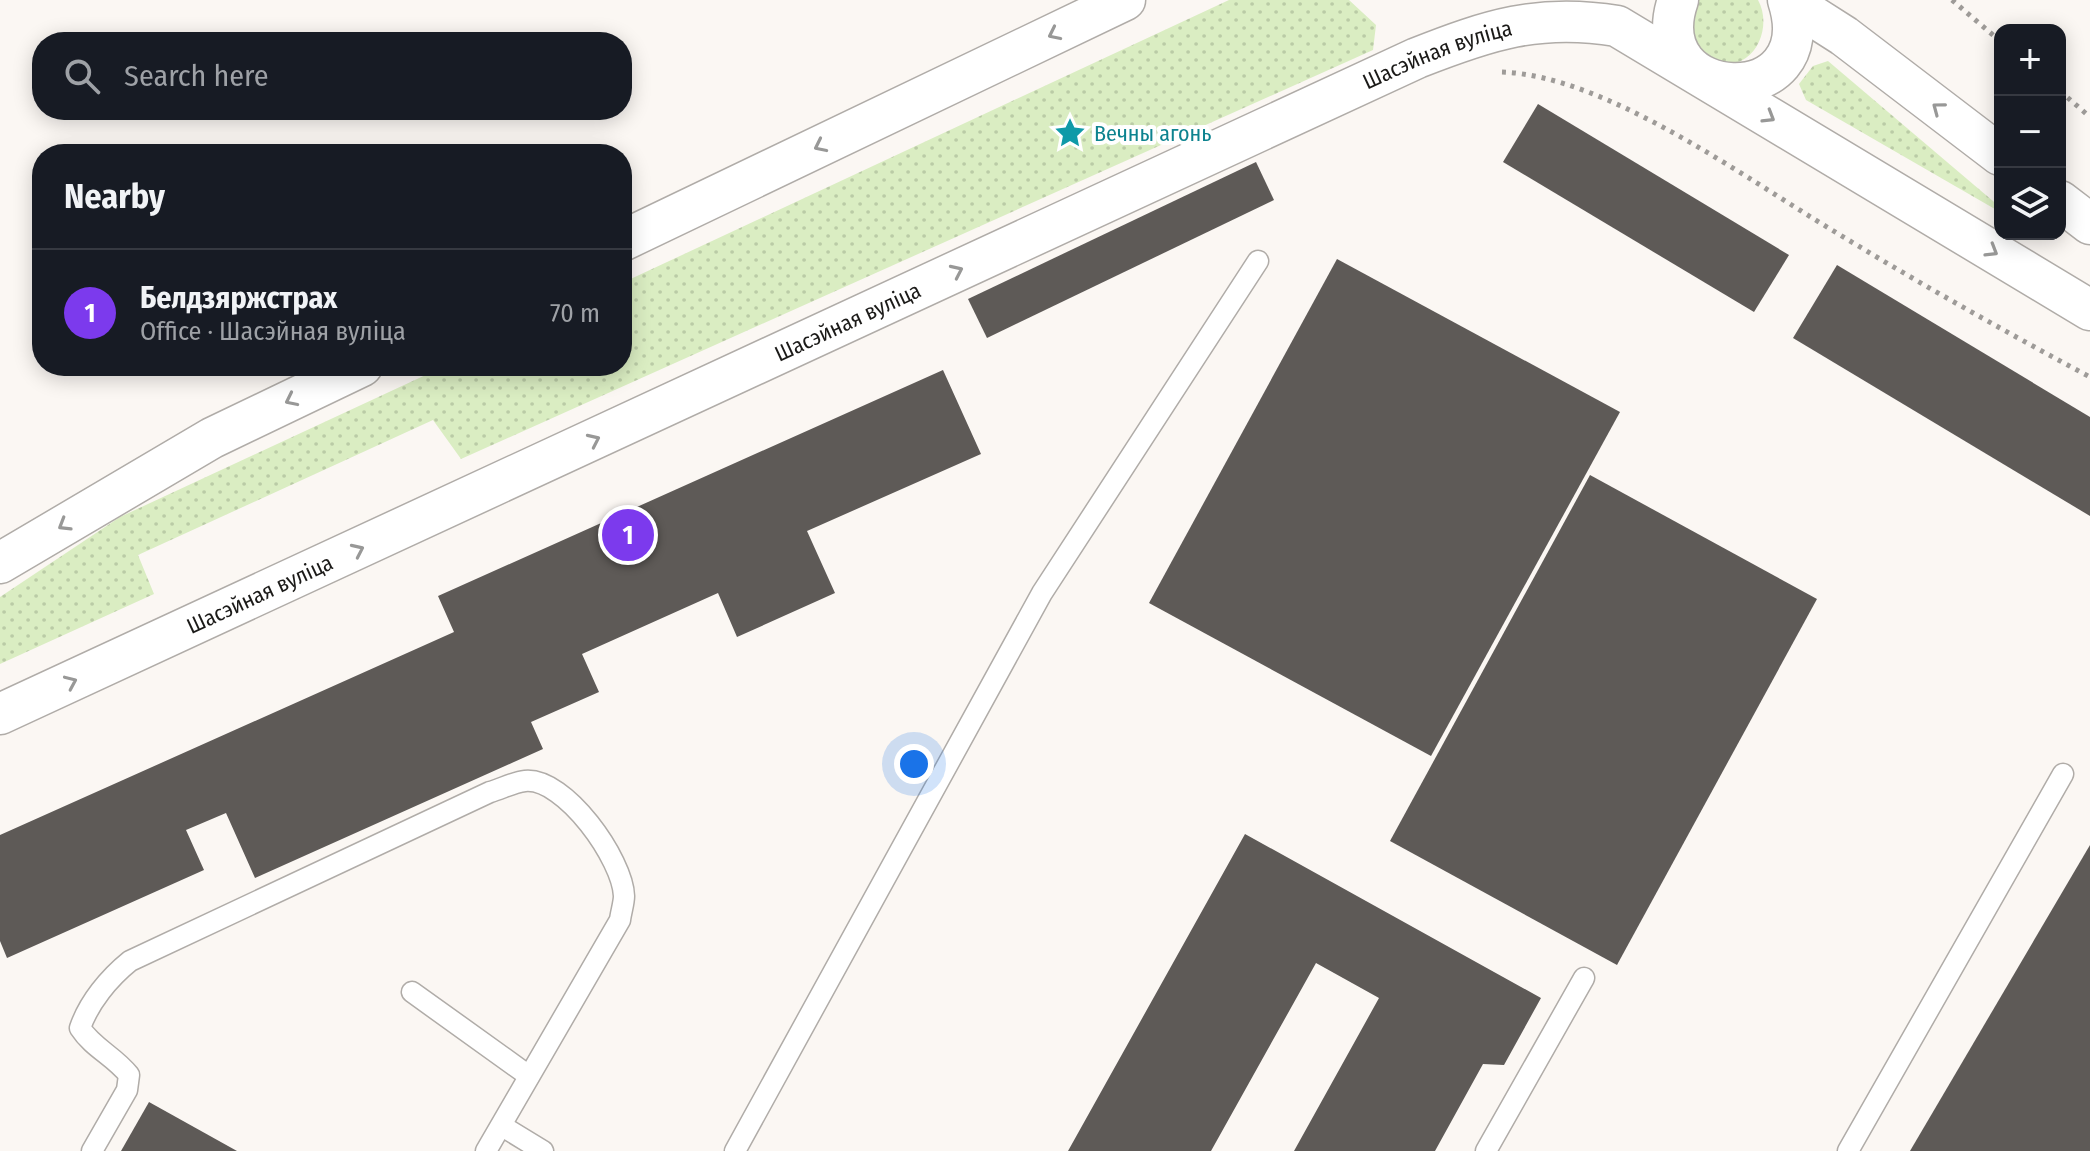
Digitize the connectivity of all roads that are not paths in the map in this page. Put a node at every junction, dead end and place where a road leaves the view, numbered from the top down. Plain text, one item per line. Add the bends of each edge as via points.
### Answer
1 (1125, 0) edge
2 (1678, 0) edge
3 (1789, 0) edge
4 (1702, 77) junction
5 (1994, 150) edge
6 (2066, 206) edge
7 (2090, 224) edge
8 (632, 236) edge
9 (1258, 261) dead end
10 (2090, 310) edge
11 (341, 376) edge
12 (0, 563) edge
13 (0, 714) edge
14 (2063, 774) dead end
15 (1584, 978) dead end
16 (412, 992) dead end
17 (529, 1076) junction
18 (502, 1126) junction
19 (92, 1151) edge
20 (486, 1151) edge
21 (543, 1151) edge
22 (735, 1151) edge
23 (1486, 1151) edge
24 (1848, 1151) edge

1 -> 8 street
2 - 4 street, Шасэйная вуліца via 1675,42 1685,62
3 - 4 street, Шасэйная вуліца via 1796,23 1793,40 1769,75 1749,84 1726,85
5 -> 3 street, Шасэйная вуліца
4 -> 10 street, Шасэйная вуліца
13 -> 4 street, Шасэйная вуліца via 1417,58 1486,31 1575,19 1617,26
6 - 7 street
9 - 22 lane via 1042,593
11 -> 12 street via 212,438
14 - 24 lane
15 - 23 lane
16 - 17 lane
17 - 18 lane
17 - 19 lane via 620,920 624,894 617,869 578,808 551,788 527,780 490,792 145,954 113,974 80,1028 129,1075 127,1090
18 - 20 lane
18 - 21 lane

